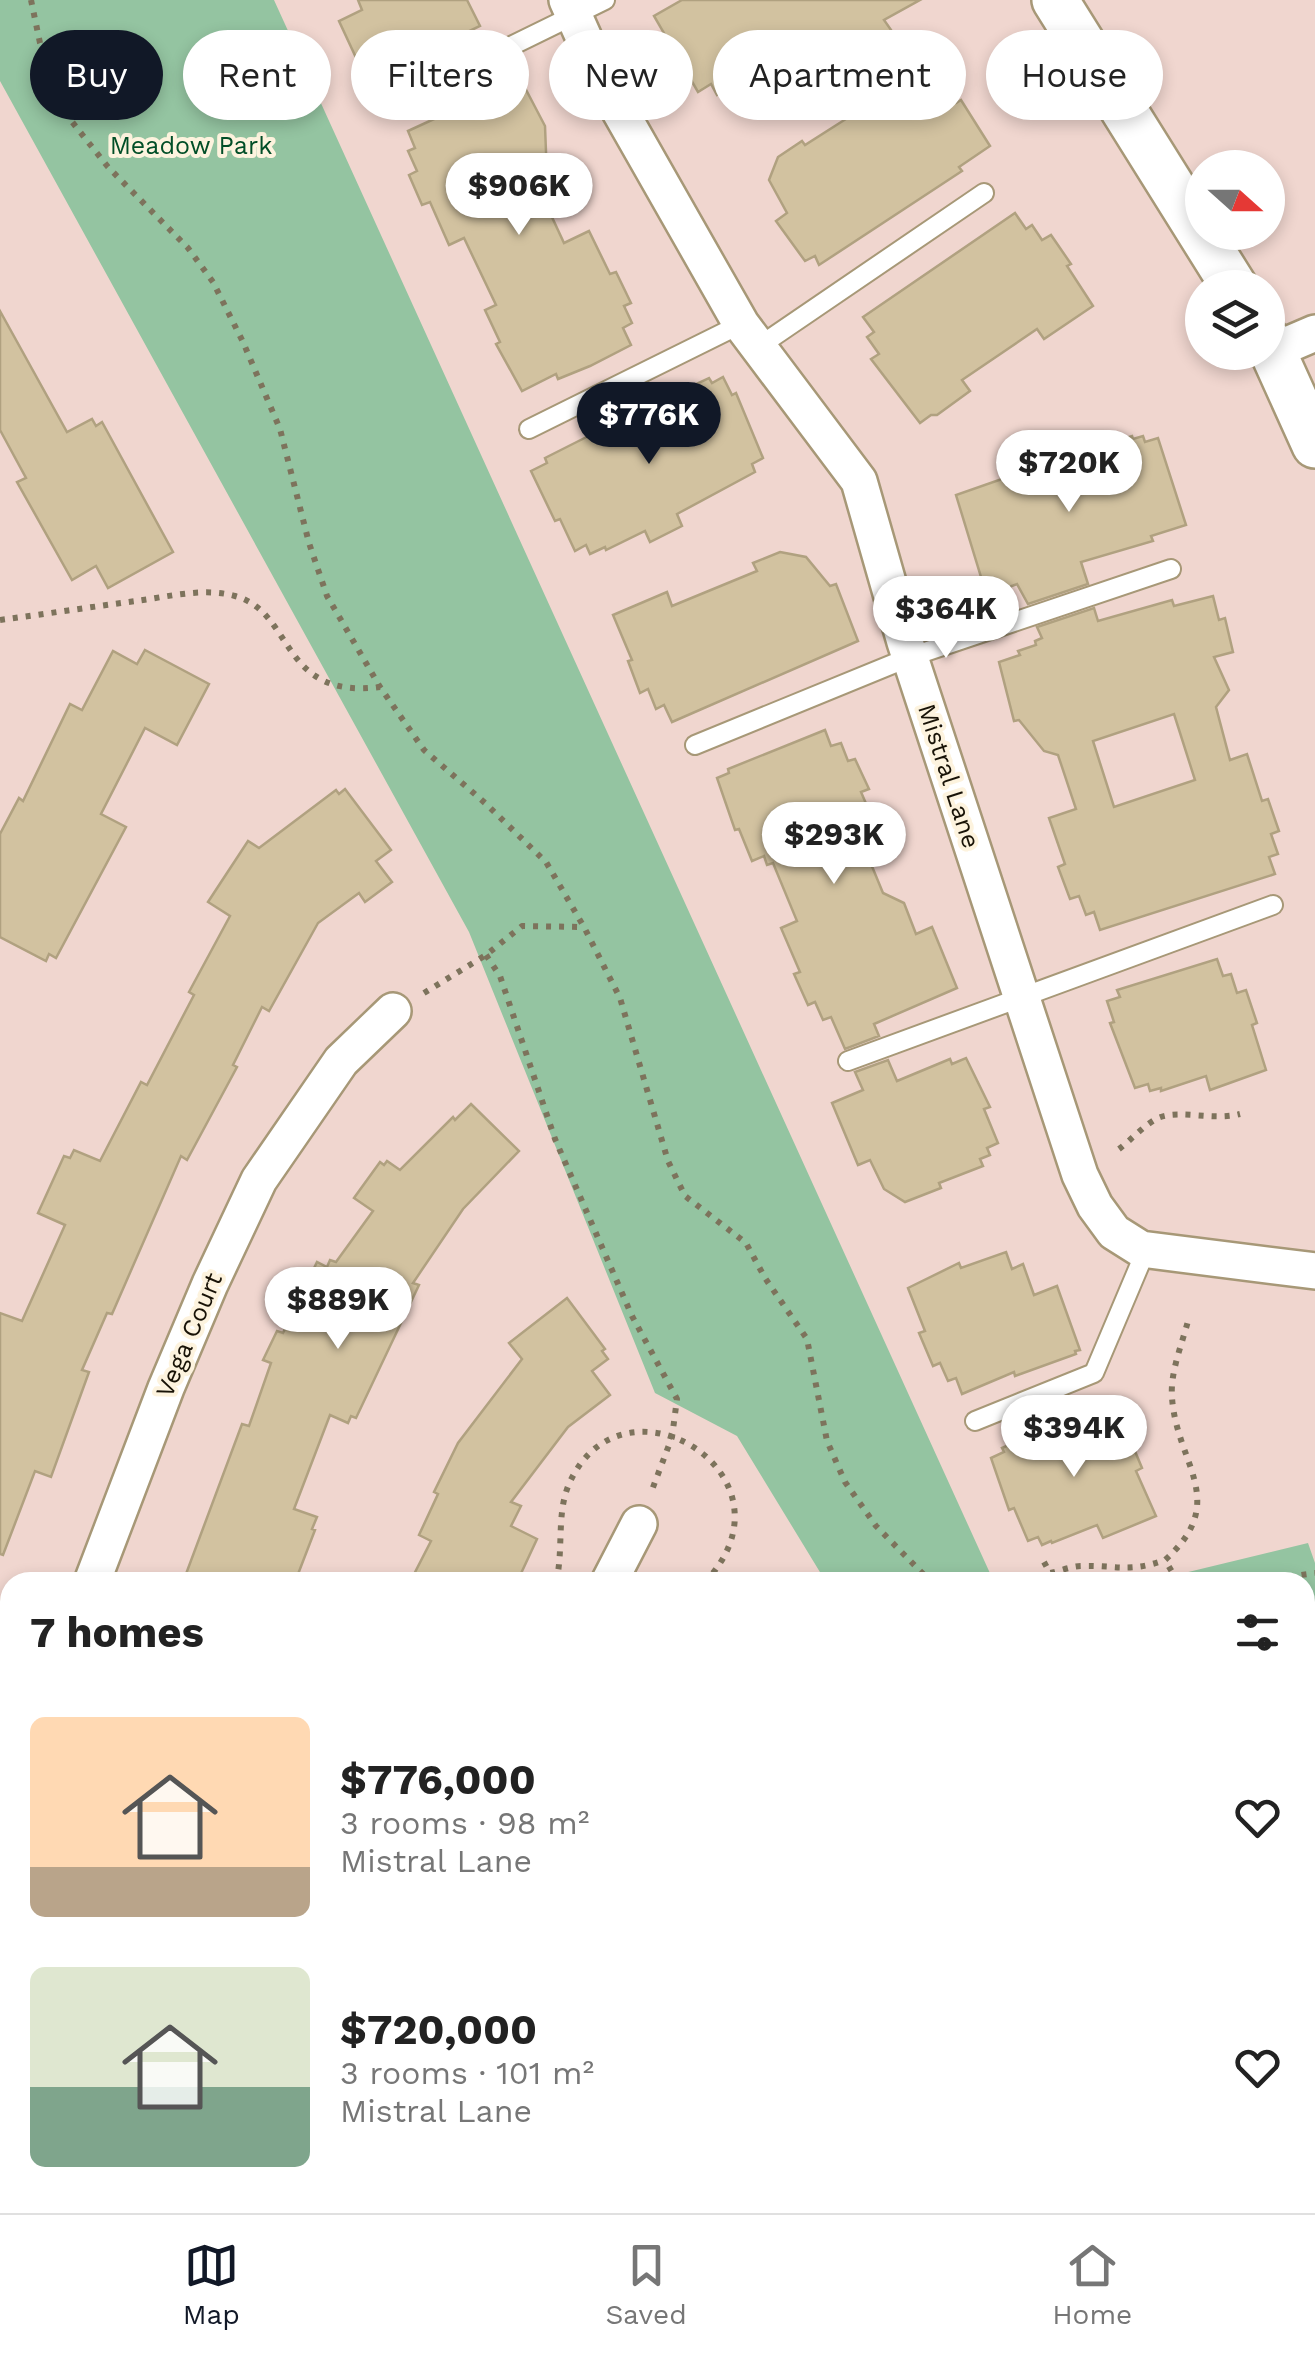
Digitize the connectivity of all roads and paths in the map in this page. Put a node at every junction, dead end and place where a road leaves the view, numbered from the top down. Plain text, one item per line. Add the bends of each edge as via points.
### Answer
1 (31, 0) edge
2 (1056, 0) edge
3 (582, 5) edge
4 (529, 33) edge
5 (984, 193) dead end
6 (1224, 270) edge
7 (1315, 334) edge
8 (750, 336) junction
9 (1285, 342) edge
10 (1281, 370) edge
11 (529, 429) dead end
12 (1315, 445) edge
13 (1171, 569) dead end
14 (0, 620) edge
15 (910, 657) junction
16 (380, 687) junction
17 (696, 744) dead end
18 (1273, 905) dead end
19 (584, 927) junction
20 (486, 955) junction
21 (1021, 996) junction
22 (393, 1012) joint
23 (848, 1061) dead end
24 (1240, 1114) dead end
25 (1119, 1149) dead end
26 (1146, 1250) junction
27 (1315, 1270) edge
28 (1188, 1321) dead end
29 (976, 1420) dead end
30 (638, 1524) joint
31 (1165, 1560) junction
32 (1044, 1562) dead end
33 (96, 1572) edge
34 (614, 1572) edge
35 (921, 1572) edge
36 (1049, 1572) edge
37 (1054, 1572) edge
38 (1172, 1572) edge

1 - 16 path via 69,118 188,248 236,327 280,429 327,596
2 - 6 street
3 - 4 lane
3 - 8 street, Mistral Lane via 604,84
5 - 8 lane
7 - 9 street
8 - 11 lane
8 - 15 street, Mistral Lane via 859,481
10 - 12 street
13 - 15 lane
14 - 16 path via 192,593 236,596 260,609 299,663 323,681 357,690
15 - 17 lane
15 - 21 street, Mistral Lane
16 - 19 path via 424,750 546,862
18 - 21 lane
19 - 20 path via 522,926
19 - 35 path via 620,998 668,1162 685,1196 746,1243 806,1338 827,1441 845,1482
20 - 22 path
20 - 30 path via 500,976 555,1140 632,1316 677,1399 672,1437
21 - 23 lane
21 - 26 street, Mistral Lane via 1094,1206 1114,1232
22 - 33 street, Vega Court via 342,1060 259,1180 166,1388
24 - 25 path via 1158,1118
26 - 27 street, Mistral Lane
26 - 29 lane via 1094,1374
28 - 31 path via 1171,1391 1175,1425 1198,1484 1198,1508 1183,1544
30 - 34 street
31 - 37 path via 1142,1568
31 - 38 path
32 - 36 path

